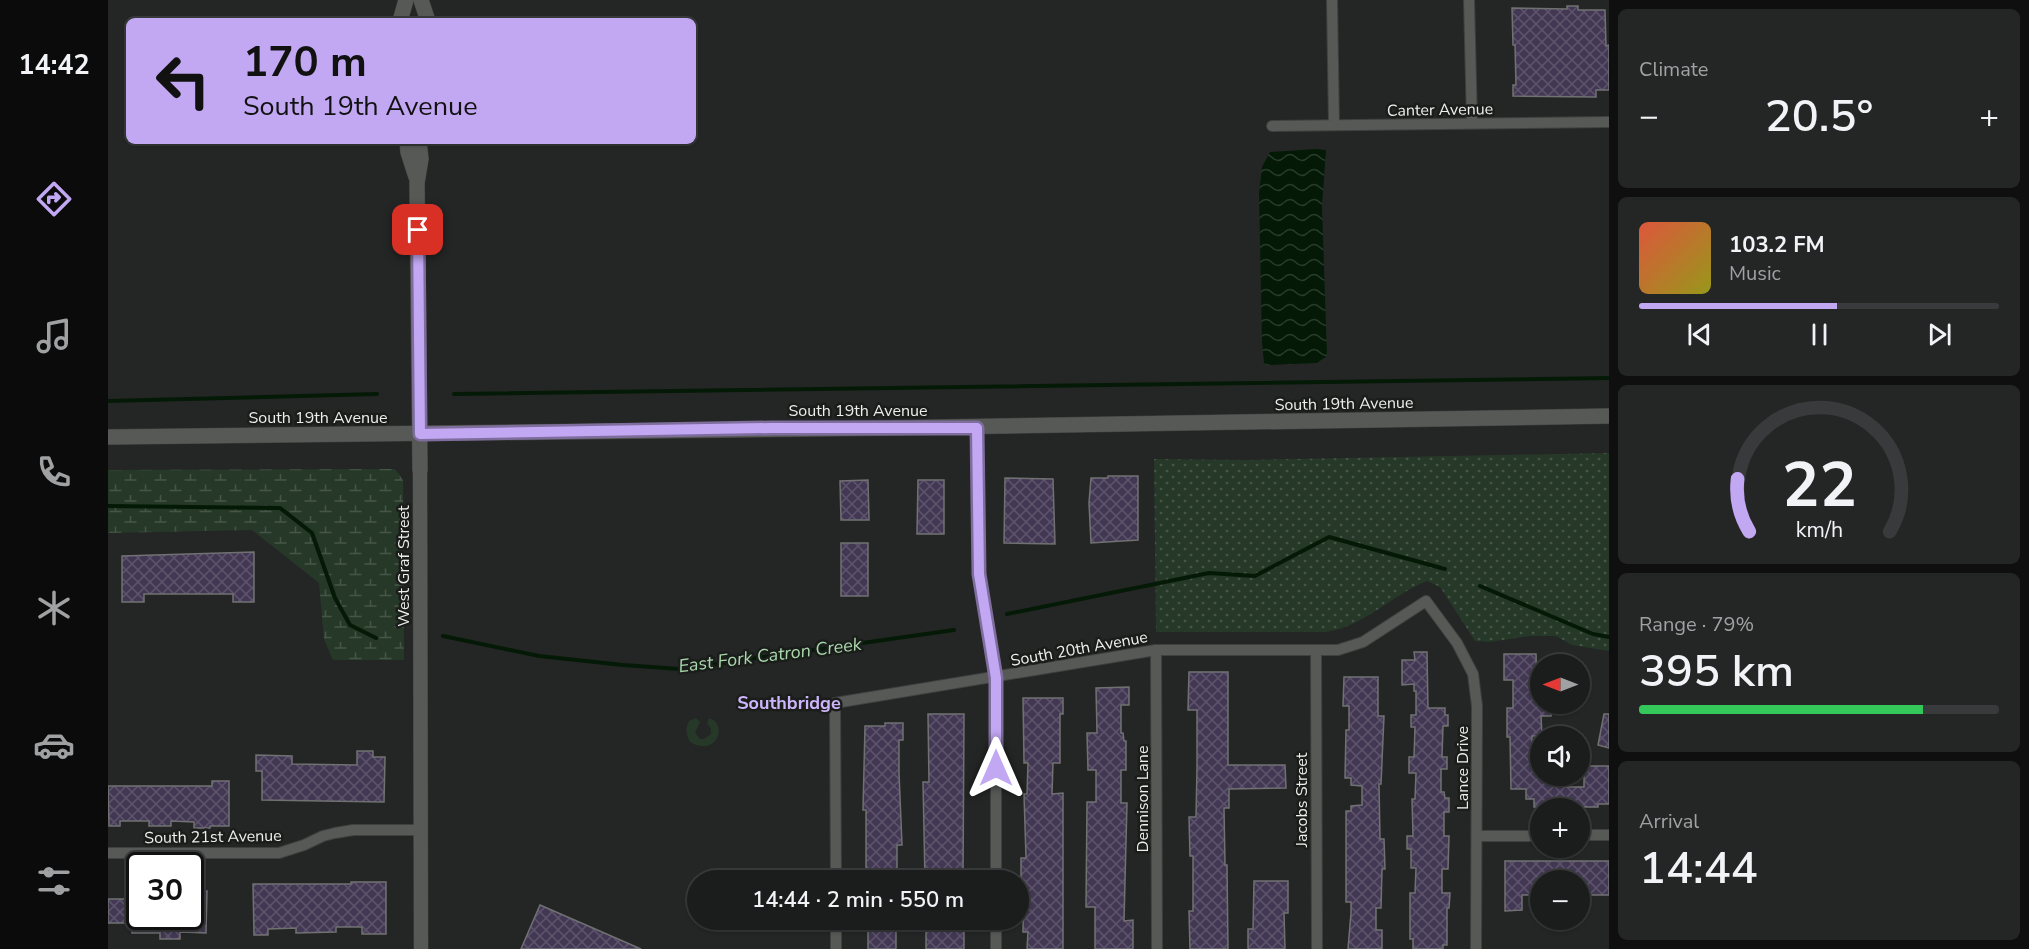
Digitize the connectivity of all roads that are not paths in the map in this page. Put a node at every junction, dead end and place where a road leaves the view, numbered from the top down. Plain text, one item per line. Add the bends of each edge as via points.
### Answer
1 (406, 0) edge
2 (421, 0) edge
3 (1332, 0) edge
4 (1469, 0) edge
5 (401, 18) edge
6 (427, 18) edge
7 (1609, 122) edge
8 (1472, 123) junction
9 (1334, 125) junction
10 (1272, 126) dead end
11 (407, 144) edge
12 (419, 144) edge
13 (417, 183) junction
14 (1609, 416) edge
15 (977, 428) junction
16 (420, 434) junction
17 (108, 437) edge
18 (420, 470) joint
19 (1426, 601) joint
20 (1156, 650) junction
21 (1316, 651) junction
22 (996, 678) junction
23 (422, 830) junction
24 (1590, 835) edge
25 (1609, 835) edge
26 (1477, 836) junction
27 (1530, 836) edge
28 (108, 853) edge
29 (836, 870) edge
30 (996, 870) edge
31 (836, 930) edge
32 (996, 930) edge
33 (421, 949) edge
34 (836, 949) edge
35 (996, 949) edge
36 (1157, 949) edge
37 (1317, 949) edge
38 (1476, 949) edge

1 - 5 main road
2 - 6 main road
3 - 9 street
4 - 8 street
7 - 8 street, Canter Avenue
8 - 9 street, Canter Avenue
9 - 10 street, Canter Avenue
11 - 13 main road, West Graf Street
12 - 13 main road, West Graf Street
13 - 16 main road, West Graf Street
14 - 15 main road, South 19th Avenue
15 - 16 main road, South 19th Avenue
15 - 22 street via 979,574
16 - 17 main road, South 19th Avenue
16 - 18 main road, West Graf Street
18 - 23 street, West Graf Street
19 - 21 street, South 20th Avenue via 1363,642 1338,650
19 - 26 street, Lance Drive via 1457,643 1473,674 1477,706
20 - 21 street, South 20th Avenue
20 - 22 street, South 20th Avenue
20 - 36 street, Dennison Lane
21 - 37 street, Jacobs Street
22 - 29 street, South 20th Avenue via 835,703
22 - 30 street
23 - 28 street, South 21st Avenue via 353,830 323,836 279,853
23 - 33 street, West Graf Street
24 - 25 street
26 - 27 street
26 - 38 street, Lance Drive
31 - 34 street
32 - 35 street

